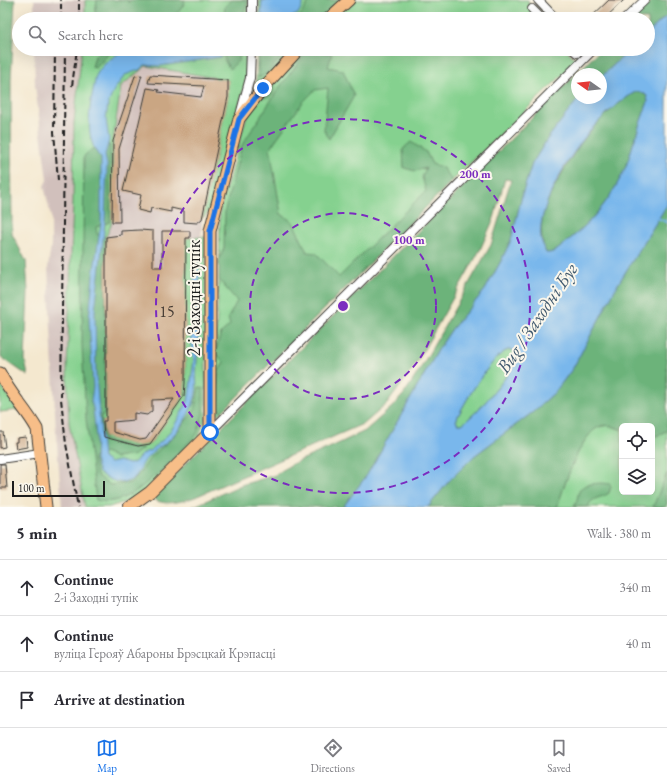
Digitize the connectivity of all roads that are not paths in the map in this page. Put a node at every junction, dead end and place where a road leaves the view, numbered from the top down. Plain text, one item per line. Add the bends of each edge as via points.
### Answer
1 (252, 0) edge
2 (349, 0) edge
3 (538, 0) edge
4 (645, 0) edge
5 (532, 9) dead end
6 (252, 12) edge
7 (336, 12) edge
8 (535, 12) edge
9 (549, 12) edge
10 (632, 12) edge
11 (250, 56) edge
12 (293, 56) edge
13 (587, 56) edge
14 (250, 78) junction
15 (263, 88) junction
16 (239, 119) junction
17 (0, 373) edge
18 (210, 432) junction
19 (40, 453) junction
20 (0, 459) edge
21 (46, 507) edge
22 (129, 507) edge

1 - 6 street
2 - 7 main road
3 - 9 street
4 - 10 street
5 - 8 street
11 - 14 street, 2-і Заходні тупік
12 - 15 main road
13 - 18 street
14 - 15 street via 252,84
14 - 16 street, 2-і Заходні тупік
15 - 16 main road
16 - 18 main road, 2-і Заходні тупік via 210,231
17 - 19 main road via 37,429
18 - 22 main road via 150,492
19 - 20 street
19 - 21 main road

